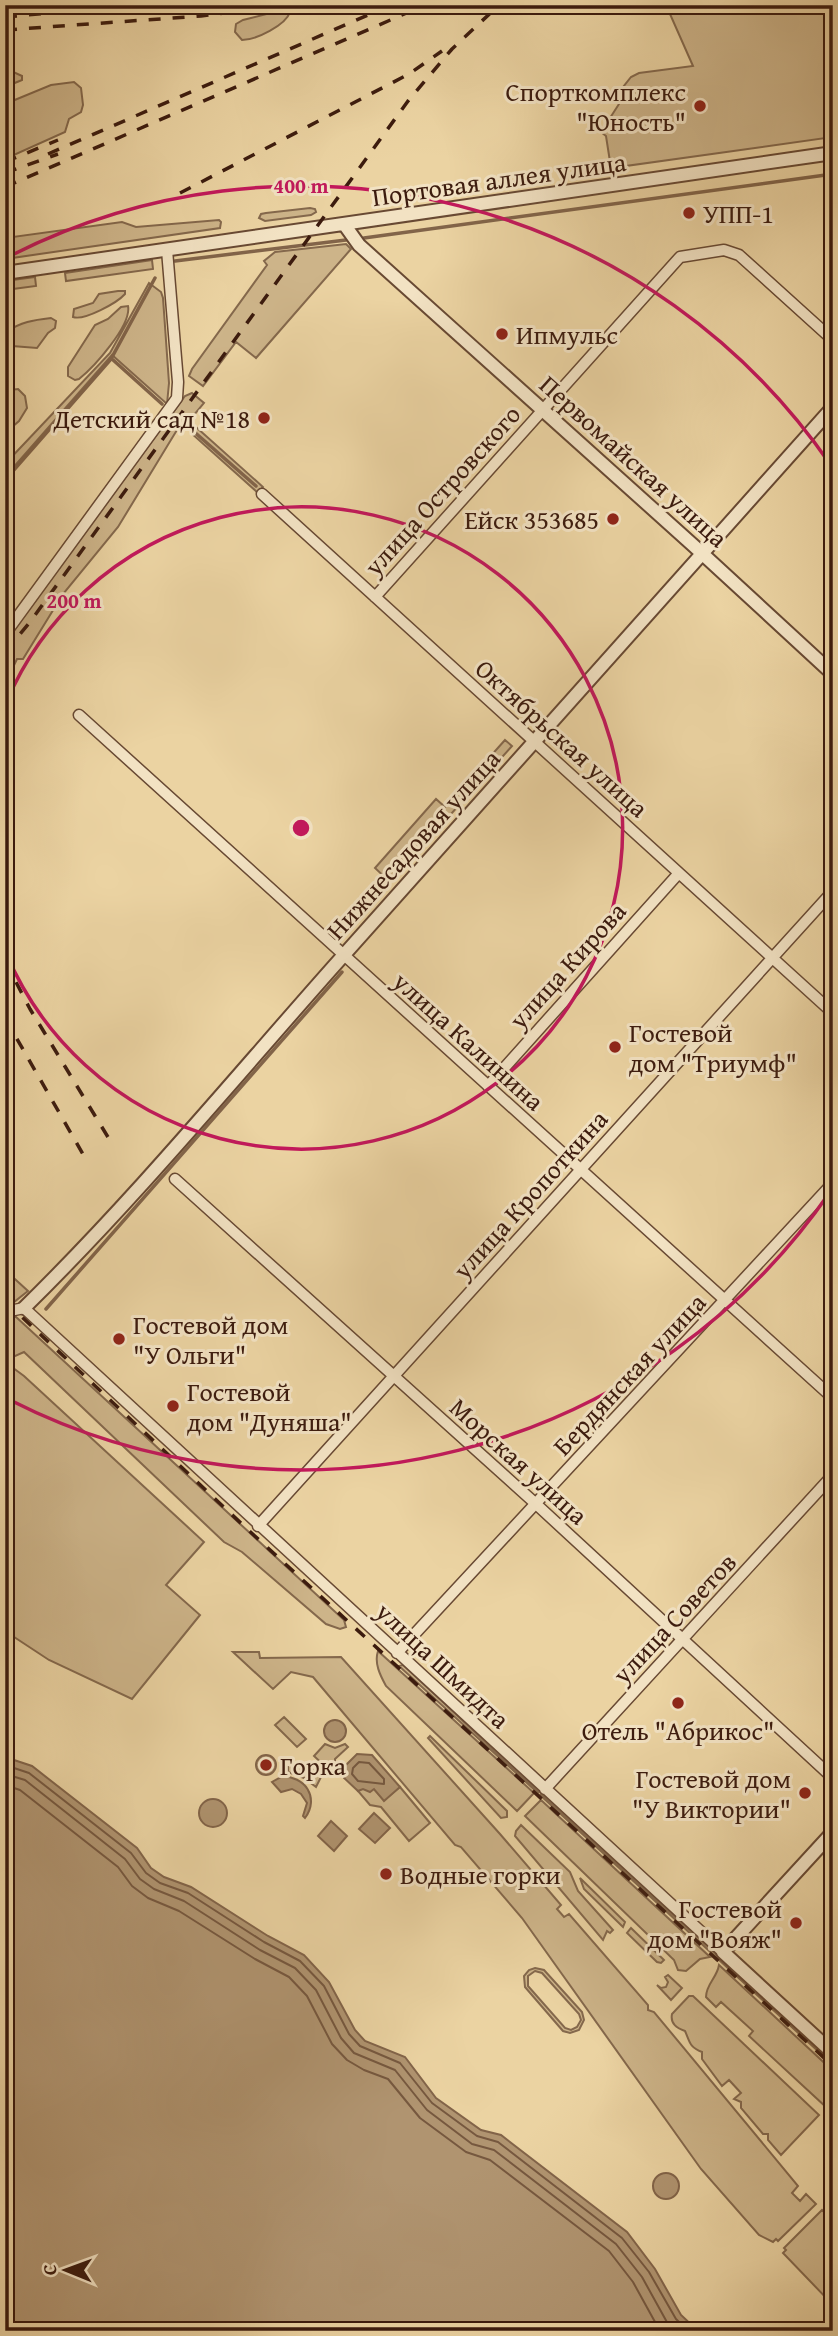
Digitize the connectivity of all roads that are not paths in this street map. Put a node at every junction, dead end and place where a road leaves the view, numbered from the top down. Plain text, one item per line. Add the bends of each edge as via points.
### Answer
1 (833, 153) edge
2 (344, 224) junction
3 (167, 250) junction
4 (5, 273) edge
5 (833, 340) edge
6 (833, 407) edge
7 (542, 410) junction
8 (262, 494) dead end
9 (702, 554) junction
10 (375, 597) junction
11 (5, 634) edge
12 (833, 674) edge
13 (79, 715) dead end
14 (534, 741) junction
15 (679, 873) junction
16 (833, 891) edge
17 (343, 956) junction
18 (772, 958) junction
19 (833, 1013) edge
20 (488, 1086) junction
21 (580, 1170) junction
22 (175, 1179) dead end
23 (833, 1183) edge
24 (726, 1301) junction
25 (24, 1308) junction
26 (5, 1312) edge
27 (394, 1376) junction
28 (833, 1398) edge
29 (833, 1475) edge
30 (536, 1504) junction
31 (258, 1526) junction
32 (683, 1640) junction
33 (397, 1653) junction
34 (833, 1778) edge
35 (545, 1789) junction
36 (833, 1832) edge
37 (723, 1952) junction
38 (833, 2053) edge

1 - 2 street, Портовая аллея улица
2 - 3 street, Портовая аллея улица
2 - 7 street, Первомайская улица via 359,245
3 - 4 street, Портовая аллея улица
3 - 11 street via 177,398
5 - 7 street, улица Островского via 739,255 724,250 680,257
6 - 9 street, Нижнесадовая улица
7 - 9 street, Первомайская улица
7 - 10 street, улица Островского
8 - 10 street, Октябрьская улица
9 - 12 street, Первомайская улица
9 - 14 street, Нижнесадовая улица
10 - 14 street, Октябрьская улица
13 - 17 street, улица Калинина
14 - 15 street, Октябрьская улица
14 - 17 street, Нижнесадовая улица
15 - 18 street, Октябрьская улица
15 - 20 street, улица Кирова
16 - 18 street, улица Кропоткина
17 - 20 street, улица Калинина
17 - 25 street, Нижнесадовая улица via 160,1165
18 - 19 street, Октябрьская улица
18 - 21 street, улица Кропоткина
20 - 21 street, улица Калинина
21 - 24 street, улица Калинина
21 - 27 street, улица Кропоткина
22 - 27 street, Морская улица
23 - 24 street, Бердянская улица
24 - 28 street, улица Калинина
24 - 30 street, Бердянская улица
25 - 26 street
25 - 31 street, улица Шмидта
27 - 30 street, Морская улица
27 - 31 street, улица Кропоткина
29 - 32 street, улица Советов
30 - 32 street, Морская улица
30 - 33 street, Бердянская улица
31 - 33 street, улица Шмидта
32 - 34 street, Морская улица
32 - 35 street, улица Советов
33 - 35 street, улица Шмидта
35 - 37 street, улица Шмидта
36 - 37 street
37 - 38 street, улица Шмидта

